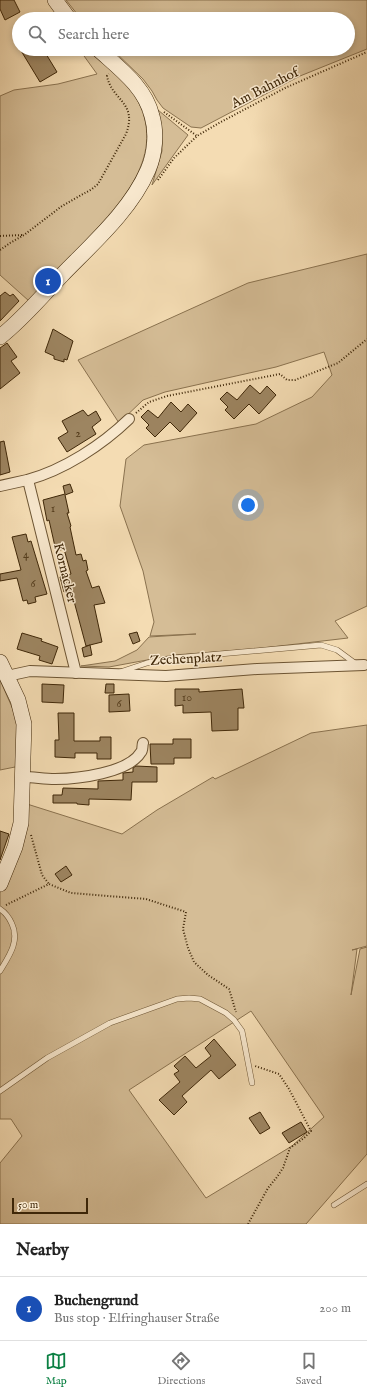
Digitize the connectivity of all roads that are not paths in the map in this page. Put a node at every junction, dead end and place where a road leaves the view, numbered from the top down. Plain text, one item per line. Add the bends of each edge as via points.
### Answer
1 (55, 0) edge
2 (64, 12) edge
3 (106, 56) edge
4 (0, 337) edge
5 (129, 419) road end
6 (28, 480) junction
7 (0, 486) edge
8 (0, 662) edge
9 (363, 666) edge
10 (76, 673) junction
11 (113, 674) junction
12 (7, 676) junction
13 (143, 743) dead end
14 (24, 777) junction
15 (0, 884) edge
16 (0, 908) edge
17 (0, 971) edge
18 (252, 1083) dead end
19 (0, 1091) edge
20 (367, 1184) edge
21 (334, 1205) dead end

1 - 2 main road
3 - 4 main road via 132,80 145,98 154,127 154,147 149,168 124,209 32,307
5 - 6 street via 115,432 64,465
6 - 7 street
6 - 10 street, Kornacker
8 - 12 main road
9 - 11 street, Zechenplatz via 166,676
9 - 11 lane via 336,650 321,645 174,658 147,663
10 - 11 street, Zechenplatz
10 - 12 street, Zechenplatz via 30,671
12 - 14 main road via 18,700 24,724
13 - 14 street via 142,751 134,761 124,767 76,777
14 - 15 main road via 21,823 15,847
16 - 17 lane via 6,913 15,934 14,947
18 - 19 lane via 242,1031 234,1020 200,999 189,998 177,999 110,1023 47,1058
20 - 21 lane

